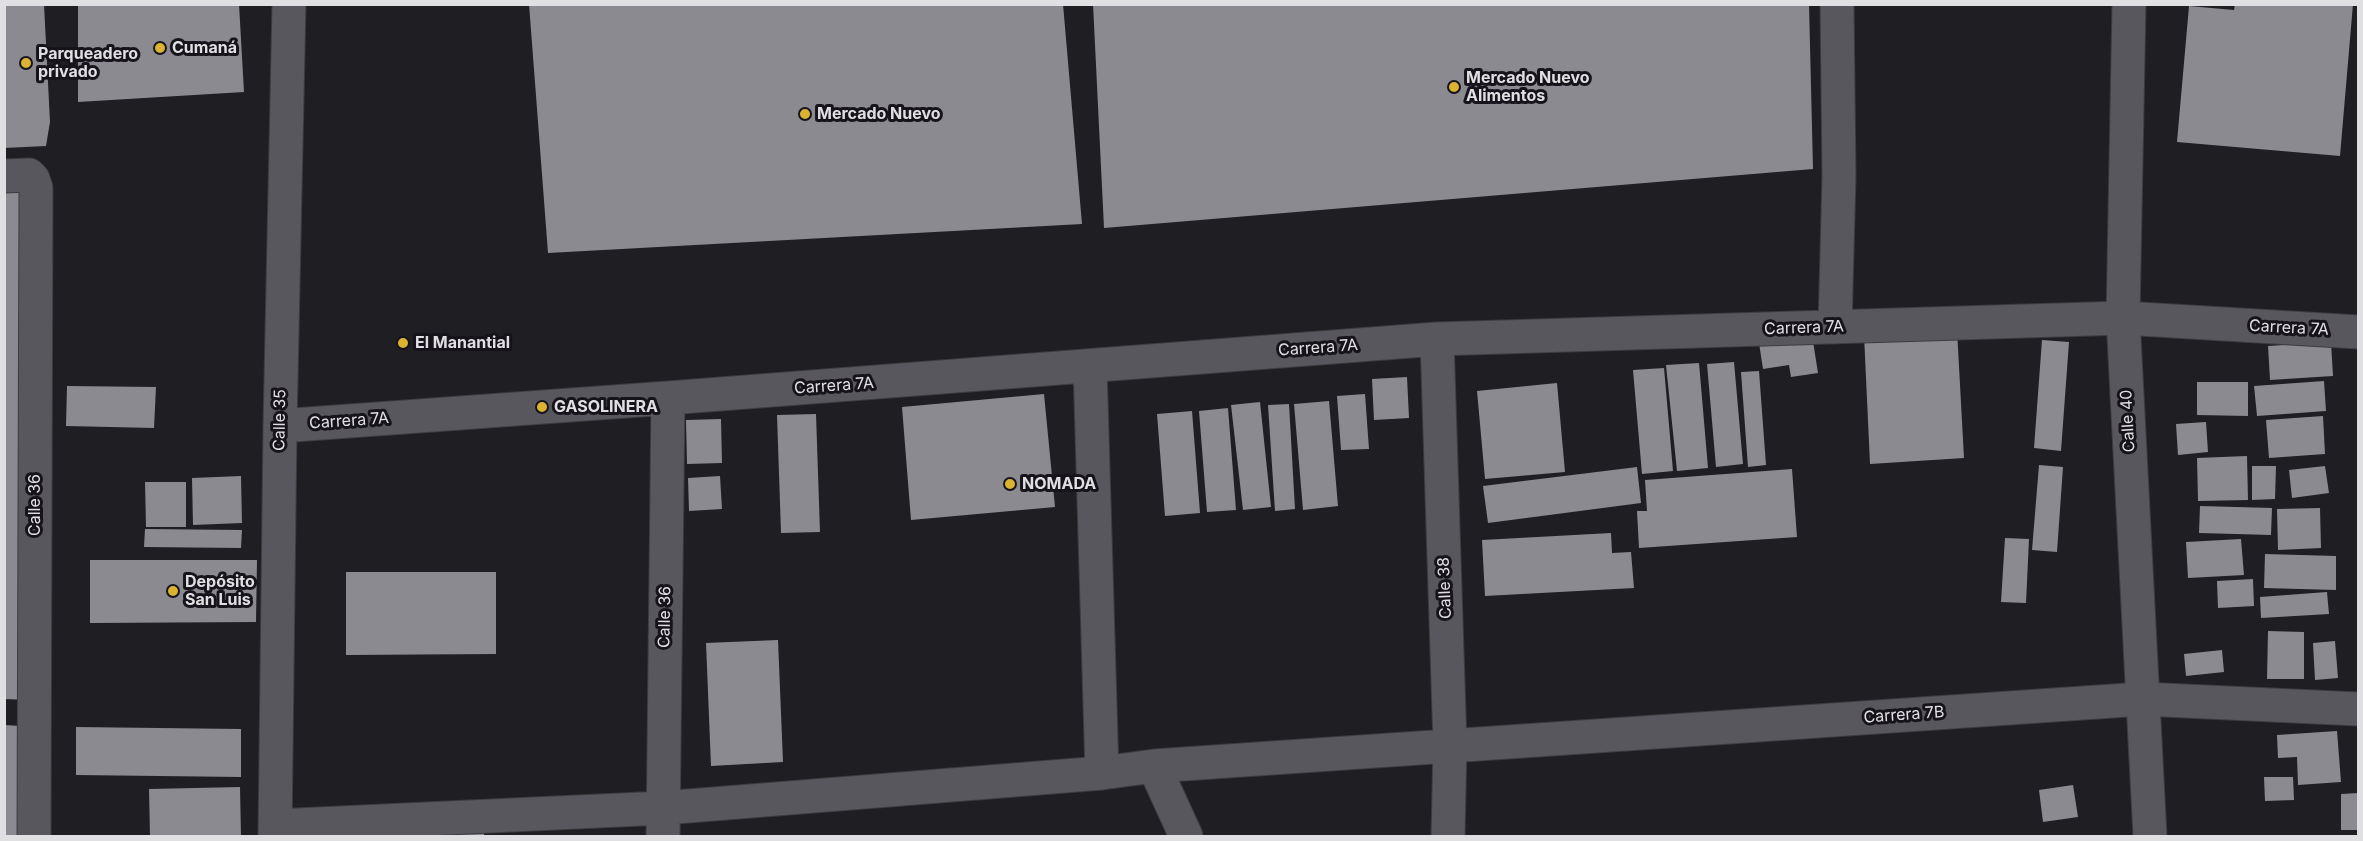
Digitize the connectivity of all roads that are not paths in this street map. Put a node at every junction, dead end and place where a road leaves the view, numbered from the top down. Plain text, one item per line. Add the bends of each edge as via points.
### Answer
1 (289, 4) edge
2 (1837, 4) edge
3 (2128, 4) edge
4 (17, 176) edge
5 (2123, 318) junction
6 (1835, 327) junction
7 (2358, 332) edge
8 (1437, 339) junction
9 (1090, 366) junction
10 (668, 398) junction
11 (280, 426) junction
12 (2142, 699) junction
13 (2358, 709) edge
14 (1450, 745) junction
15 (1154, 766) junction
16 (1102, 773) junction
17 (663, 822) edge
18 (275, 831) edge
19 (34, 837) edge
20 (1186, 837) edge
21 (1448, 837) edge
22 (2150, 837) edge

1 - 11 street, Calle 35
2 - 6 street via 1839,176
3 - 5 street, Calle 40
4 - 19 street, Calle 36 via 33,179 36,188
5 - 6 street, Carrera 7A
5 - 7 street, Carrera 7A
5 - 12 street, Calle 40
6 - 8 street, Carrera 7A
8 - 9 street, Carrera 7A
8 - 14 street, Calle 38
9 - 10 street, Carrera 7A
9 - 16 street
10 - 11 street, Carrera 7A
10 - 17 street, Calle 36
11 - 18 street, Calle 35
12 - 13 street, Carrera 7B
12 - 14 street, Carrera 7B
12 - 22 street, Calle 40
14 - 15 street, Carrera 7B
14 - 21 street, Calle 38
15 - 16 street, Carrera 7B
15 - 20 street
16 - 17 street, Carrera 7B
17 - 18 street, Carrera 7B

